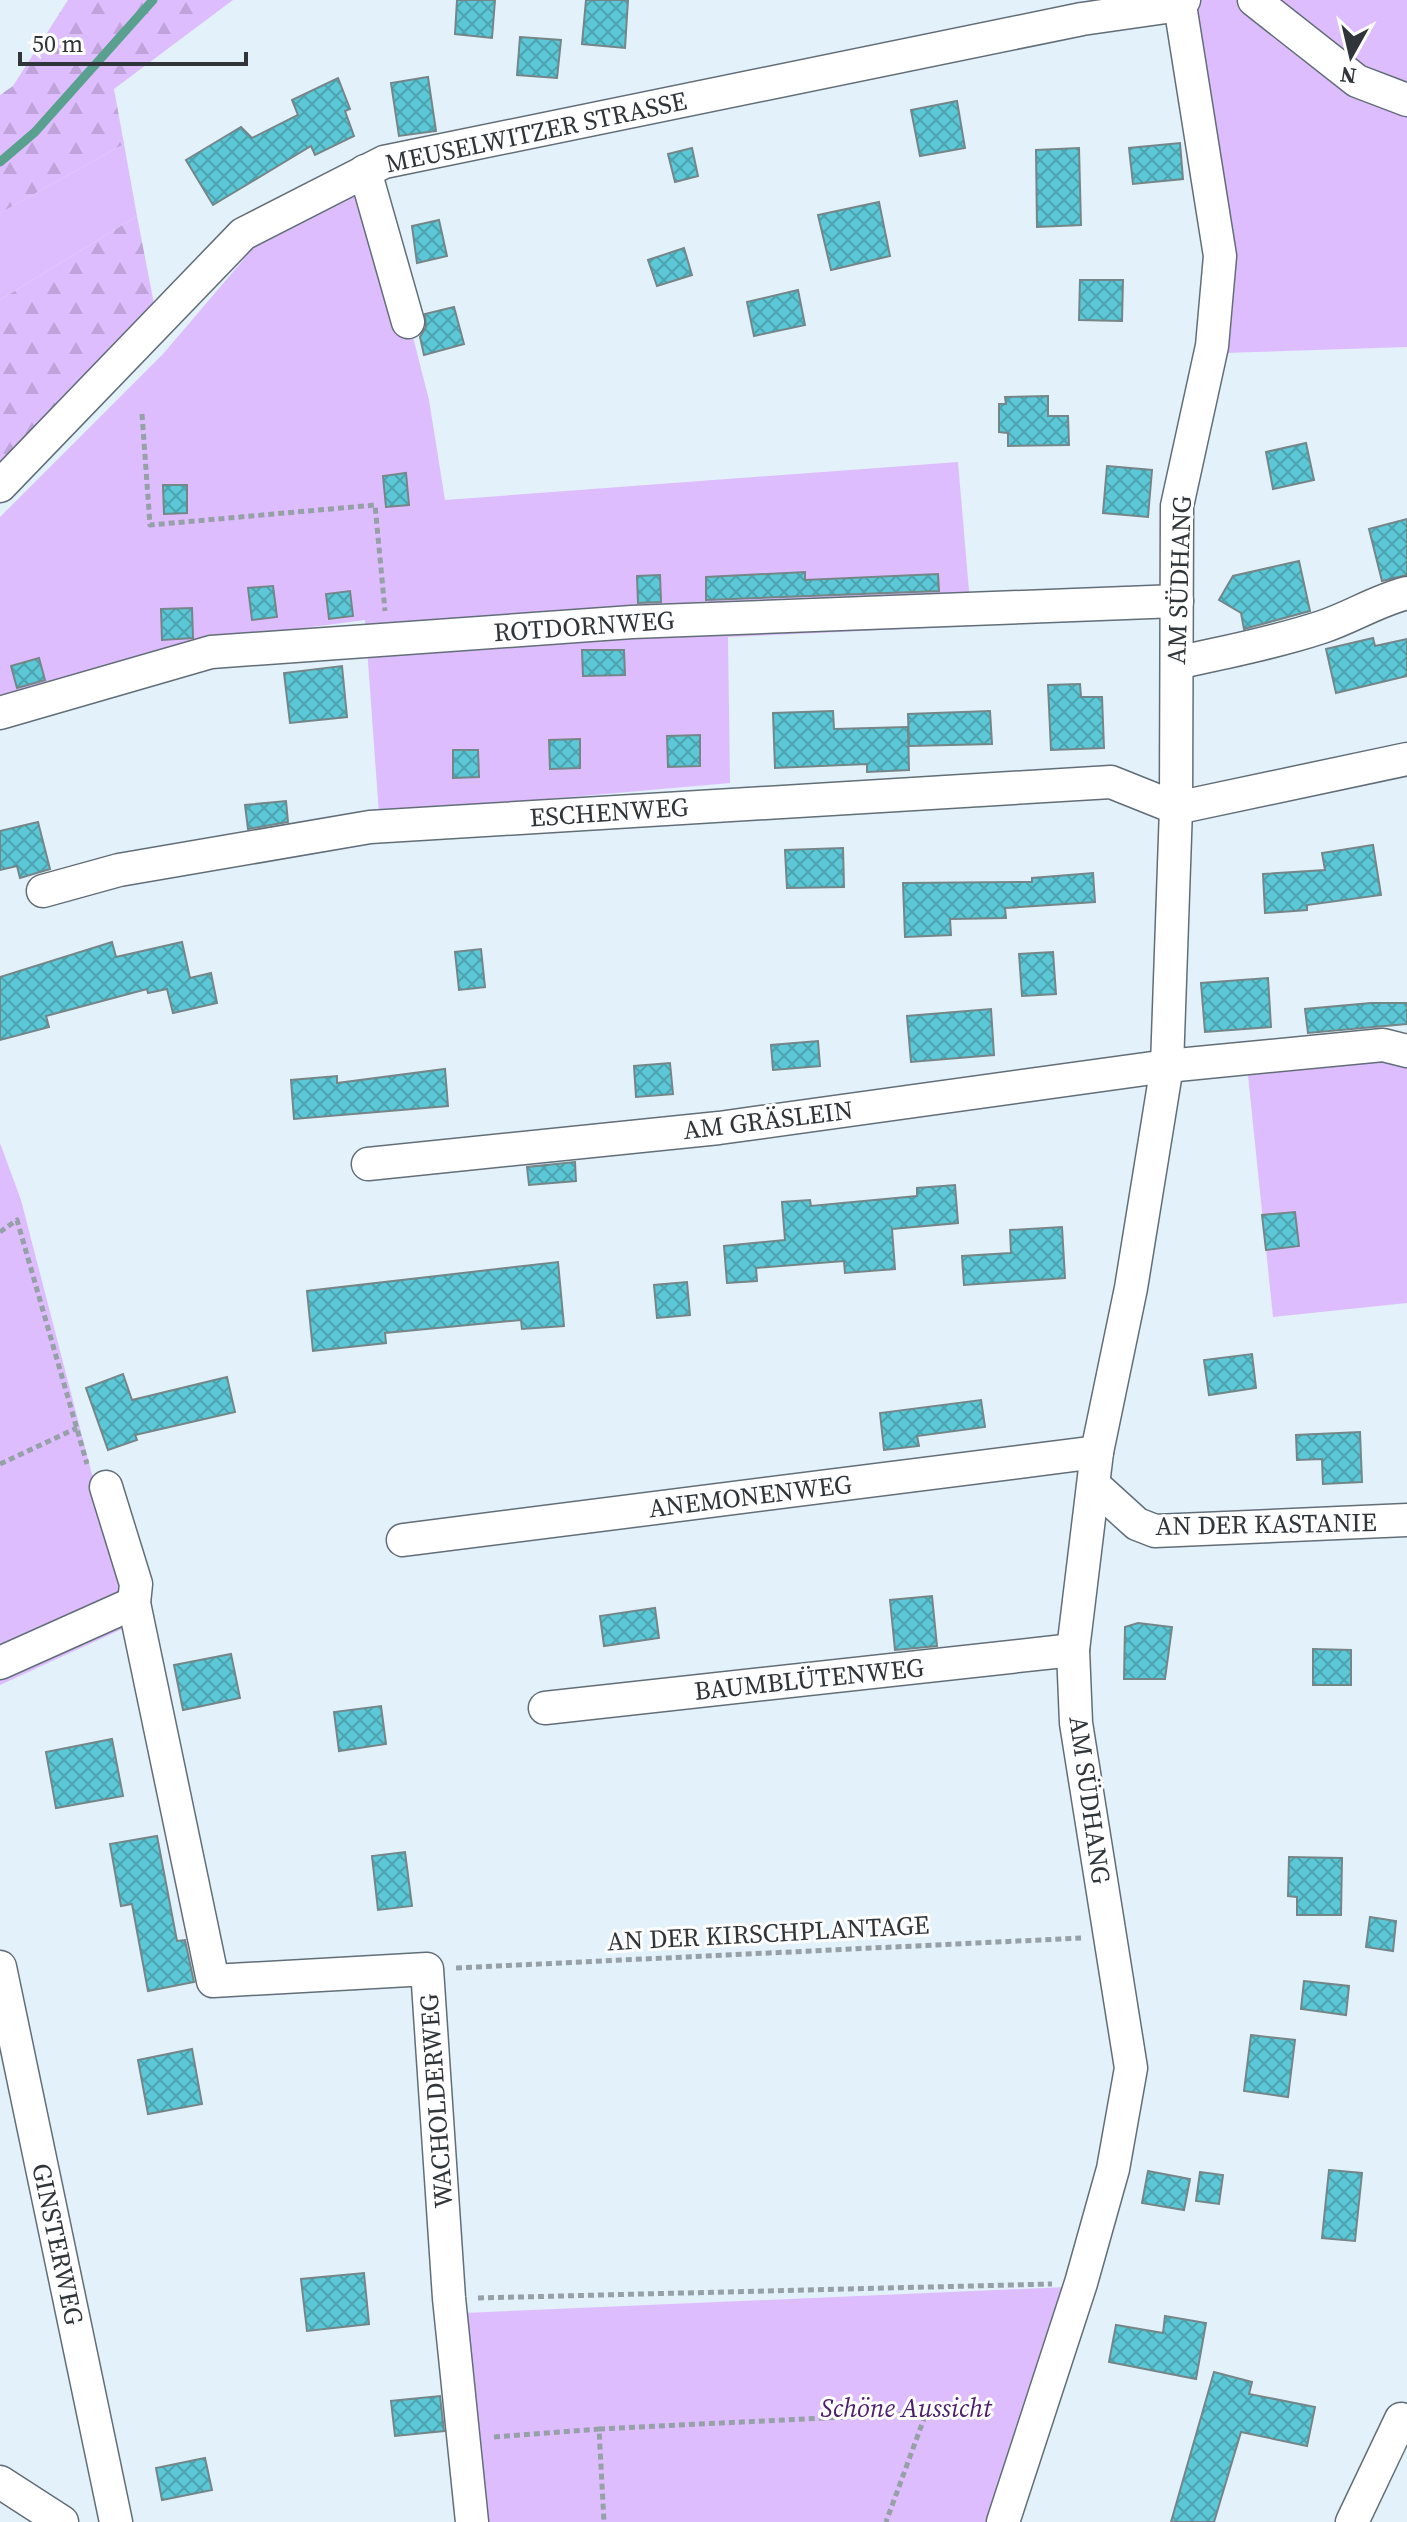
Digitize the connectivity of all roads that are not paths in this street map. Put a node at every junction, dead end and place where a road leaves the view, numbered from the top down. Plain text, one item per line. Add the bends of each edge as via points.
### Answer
1 (1254, 0) edge
2 (1182, 2) edge
3 (1407, 100) edge
4 (365, 171) junction
5 (408, 322) dead end
6 (0, 486) edge
7 (1407, 593) edge
8 (1177, 601) junction
9 (1177, 663) junction
10 (0, 713) edge
11 (1407, 759) edge
12 (1176, 808) junction
13 (43, 891) dead end
14 (1407, 1051) edge
15 (1167, 1066) junction
16 (368, 1164) dead end
17 (1097, 1452) junction
18 (97, 1477) road end
19 (1094, 1485) junction
20 (1407, 1520) edge
21 (403, 1540) dead end
22 (134, 1603) junction
23 (1073, 1650) junction
24 (0, 1663) edge
25 (545, 1708) dead end
26 (0, 1967) edge
27 (1401, 2419) dead end
28 (0, 2482) edge
29 (62, 2522) edge
30 (116, 2522) edge
31 (472, 2522) edge
32 (1003, 2522) edge
33 (1352, 2522) edge

1 - 3 street via 1357,81
2 - 4 street, MEUSELWITZER STRASSE via 384,162
2 - 8 street, AM SÜDHANG via 1220,256 1212,346 1177,506
4 - 5 street
4 - 6 street, MEUSELWITZER STRASSE via 243,234
7 - 9 street via 1376,601 1362,613 1319,628
8 - 9 street, AM SÜDHANG
8 - 10 street, ROTDORNWEG via 632,622 211,652
9 - 12 street, AM SÜDHANG
11 - 12 street
12 - 13 street, ESCHENWEG via 1111,782 370,827 119,870
12 - 15 street, AM SÜDHANG
14 - 15 street via 1383,1045
15 - 16 street, AM GRÄSLEIN via 719,1128
15 - 17 street, AM SÜDHANG via 1131,1288
17 - 19 street, AM SÜDHANG
17 - 21 street, ANEMONENWEG
18 - 22 street, WACHOLDERWEG via 136,1584
19 - 20 street, AN DER KASTANIE via 1137,1524 1155,1531
19 - 23 street, AM SÜDHANG
22 - 24 street
22 - 31 street, WACHOLDERWEG via 213,1981 427,1969 449,2298
23 - 25 street, BAUMBLÜTENWEG
23 - 32 street, AM SÜDHANG via 1076,1723 1131,2068 1113,2169 1081,2283
26 - 30 street, GINSTERWEG
27 - 33 street
28 - 29 street

